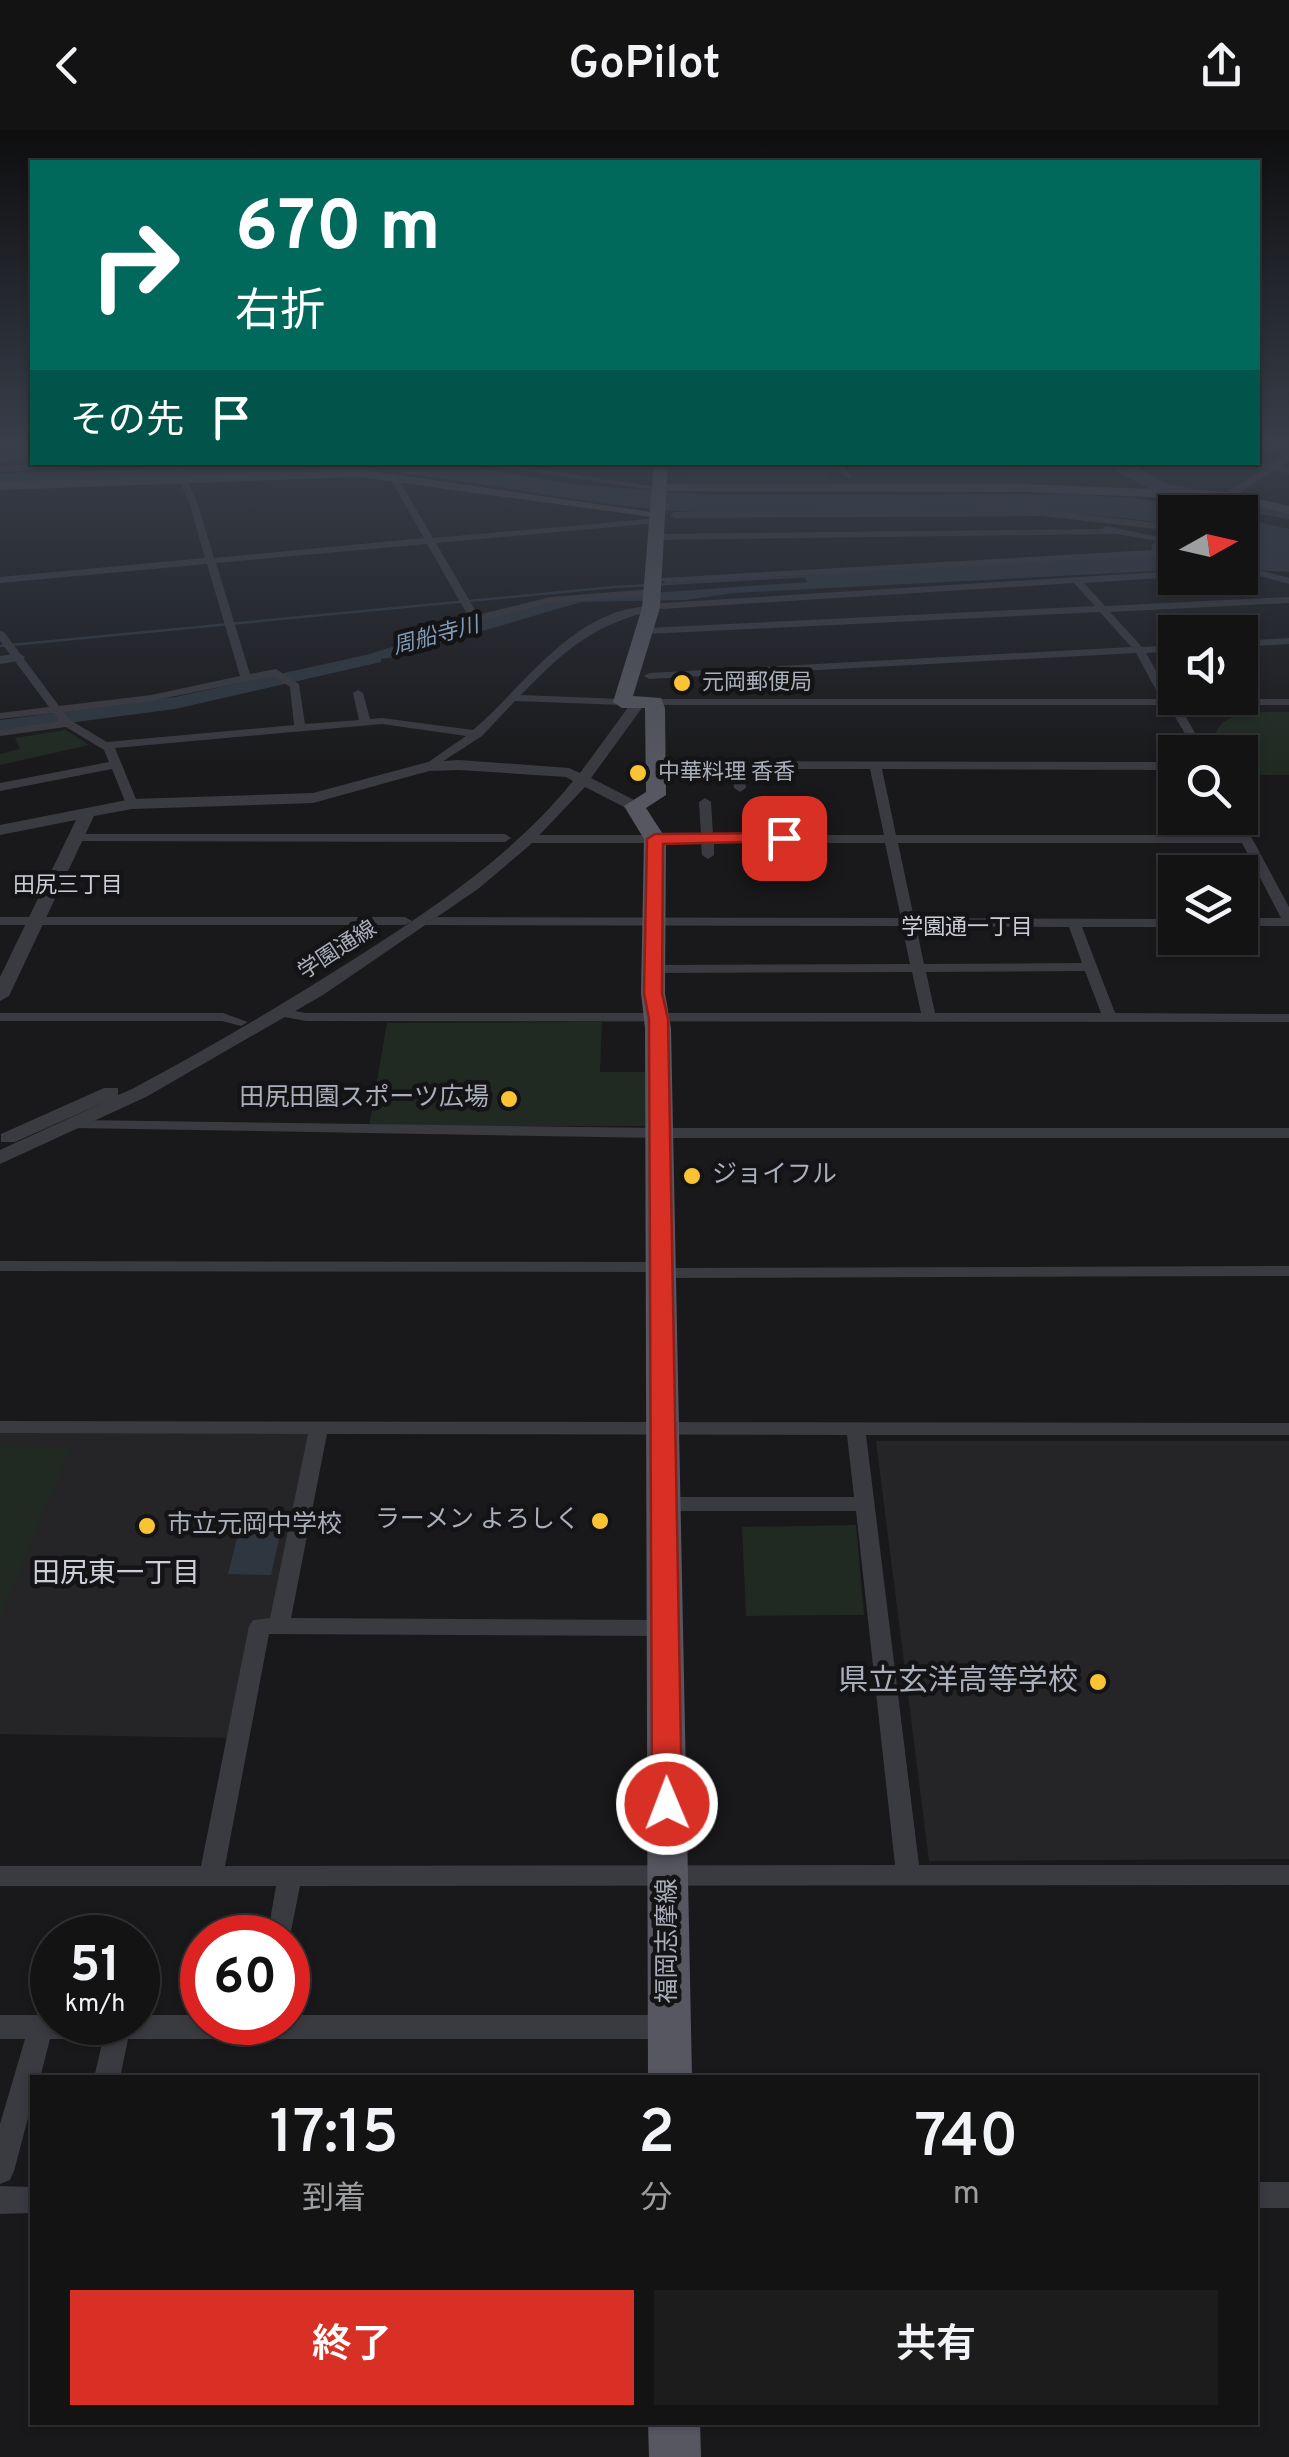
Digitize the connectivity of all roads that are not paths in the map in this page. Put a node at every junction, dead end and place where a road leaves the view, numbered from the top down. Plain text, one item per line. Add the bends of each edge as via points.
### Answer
1 (208, 553) edge
2 (300, 553) edge
3 (434, 553) edge
4 (661, 553) edge
5 (1152, 553) edge
6 (211, 560) junction
7 (1260, 572) edge
8 (1158, 575) edge
9 (1076, 579) junction
10 (0, 580) edge
11 (1289, 580) edge
12 (658, 595) junction
13 (1289, 600) edge
14 (1102, 610) junction
15 (654, 632) junction
16 (1289, 641) edge
17 (1258, 643) edge
18 (7, 645) edge
19 (1158, 649) edge
20 (1140, 650) junction
21 (0, 660) edge
22 (649, 676) junction
23 (246, 679) junction
24 (1158, 681) edge
25 (358, 693) dead end
26 (512, 698) junction
27 (639, 702) junction
28 (1158, 702) edge
29 (1258, 702) edge
30 (1289, 702) edge
31 (0, 716) edge
32 (63, 716) junction
33 (365, 723) junction
34 (300, 728) junction
35 (0, 732) edge
36 (478, 734) junction
37 (107, 744) junction
38 (114, 765) junction
39 (656, 765) junction
40 (709, 765) junction
41 (738, 765) junction
42 (428, 766) junction
43 (875, 766) junction
44 (1158, 766) edge
45 (576, 775) junction
46 (710, 782) dead end
47 (0, 786) edge
48 (740, 788) dead end
49 (705, 802) dead end
50 (778, 803) dead end
51 (132, 804) junction
52 (634, 806) junction
53 (86, 814) junction
54 (0, 830) edge
55 (1244, 835) edge
56 (74, 838) junction
57 (516, 838) junction
58 (706, 838) junction
59 (784, 838) junction
60 (655, 839) junction
61 (892, 839) junction
62 (1246, 839) junction
63 (708, 855) dead end
64 (784, 864) dead end
65 (0, 921) edge
66 (37, 921) junction
67 (415, 921) junction
68 (1289, 921) edge
69 (656, 922) junction
70 (911, 922) junction
71 (1158, 922) edge
72 (1258, 922) edge
73 (1074, 923) junction
74 (1089, 967) junction
75 (654, 969) junction
76 (920, 969) junction
77 (0, 996) edge
78 (284, 1013) junction
79 (0, 1017) edge
80 (1289, 1018) edge
81 (658, 1019) junction
82 (929, 1019) junction
83 (1110, 1020) junction
84 (241, 1022) junction
85 (78, 1125) junction
86 (659, 1133) junction
87 (1289, 1133) edge
88 (0, 1142) edge
89 (0, 1158) edge
90 (0, 1266) edge
91 (662, 1270) junction
92 (1289, 1271) edge
93 (0, 1427) edge
94 (320, 1427) junction
95 (663, 1428) junction
96 (856, 1428) junction
97 (1289, 1430) edge
98 (664, 1504) junction
99 (866, 1504) junction
100 (279, 1626) junction
101 (663, 1628) junction
102 (668, 1874) junction
103 (908, 1874) junction
104 (1289, 1875) edge
105 (0, 1876) edge
106 (211, 1876) junction
107 (290, 1876) junction
108 (284, 1915) edge
109 (310, 2025) edge
110 (670, 2027) junction
111 (0, 2028) edge
112 (30, 2028) edge
113 (37, 2045) edge
114 (114, 2045) edge
115 (108, 2075) edge
116 (670, 2075) edge
117 (0, 2170) edge
118 (1289, 2195) edge
119 (1258, 2196) edge
120 (0, 2200) edge
121 (30, 2200) edge
122 (674, 2425) edge
123 (675, 2457) edge

1 - 6 street
2 - 6 street
3 - 12 street via 475,619 551,600
4 - 12 main road
5 - 12 street
6 - 10 street
6 - 23 street
7 - 11 street
8 - 9 street
9 - 12 street
9 - 14 street
12 - 15 main road
12 - 26 street via 581,636 540,666
13 - 14 street
14 - 15 street
14 - 20 street
15 - 22 main road
15 - 27 main road
16 - 17 street
18 - 21 street
18 - 32 street
19 - 20 street
20 - 22 street
20 - 24 street
22 - 27 main road
23 - 32 street
23 - 34 street via 276,672 295,686
25 - 33 street
26 - 27 street
26 - 36 street
27 - 28 street
27 - 39 main road
27 - 45 street, 学園通線
29 - 30 street
31 - 32 street
32 - 35 street
32 - 37 street
33 - 34 street
33 - 36 street
34 - 37 street
36 - 42 street
37 - 38 street
38 - 47 street
38 - 51 street
39 - 40 street
39 - 52 main road via 656,795
40 - 41 street
40 - 46 street
41 - 43 street
41 - 48 street
42 - 45 street via 522,766
42 - 51 street via 313,798
43 - 44 street
43 - 61 street
45 - 52 street
45 - 57 street, 学園通線
49 - 58 street
50 - 59 street
51 - 53 street
52 - 60 main road
53 - 54 street
53 - 56 street
55 - 62 street
56 - 57 street
56 - 66 street
57 - 60 street
57 - 67 street, 学園通線
58 - 59 street
58 - 60 street
58 - 63 street
59 - 61 street
59 - 64 street
60 - 69 main road, 福岡志摩線
61 - 62 street
61 - 70 street
62 - 68 street
65 - 66 street
66 - 67 street
66 - 77 street
67 - 69 street
67 - 78 street, 学園通線
67 - 84 street, 学園通線
68 - 72 street
69 - 70 street
69 - 75 main road, 福岡志摩線
70 - 73 street
70 - 76 street
71 - 73 street
73 - 74 street
74 - 76 street
74 - 83 street
75 - 76 street
75 - 81 main road, 福岡志摩線
76 - 82 street
78 - 81 street
78 - 85 street, 学園通線
79 - 84 street
80 - 83 street
81 - 82 street
81 - 86 main road, 福岡志摩線
82 - 83 street
84 - 88 street, 学園通線
85 - 86 street
85 - 89 street, 学園通線
86 - 87 street
86 - 91 main road, 福岡志摩線
90 - 91 street
91 - 92 street
91 - 95 main road, 福岡志摩線
93 - 94 street
94 - 95 street
94 - 100 street
95 - 96 street
95 - 98 main road, 福岡志摩線
96 - 97 street
96 - 99 street
98 - 99 street
98 - 101 main road, 福岡志摩線
99 - 103 street
100 - 101 street
100 - 106 street via 260,1626
101 - 102 main road, 福岡志摩線
102 - 103 street
102 - 107 street
102 - 110 main road, 福岡志摩線
103 - 104 street
105 - 106 street
106 - 107 street
107 - 108 street
109 - 110 street
110 - 116 main road, 福岡志摩線
111 - 112 street
113 - 117 street
114 - 115 street
118 - 119 street
120 - 121 street
122 - 123 main road

